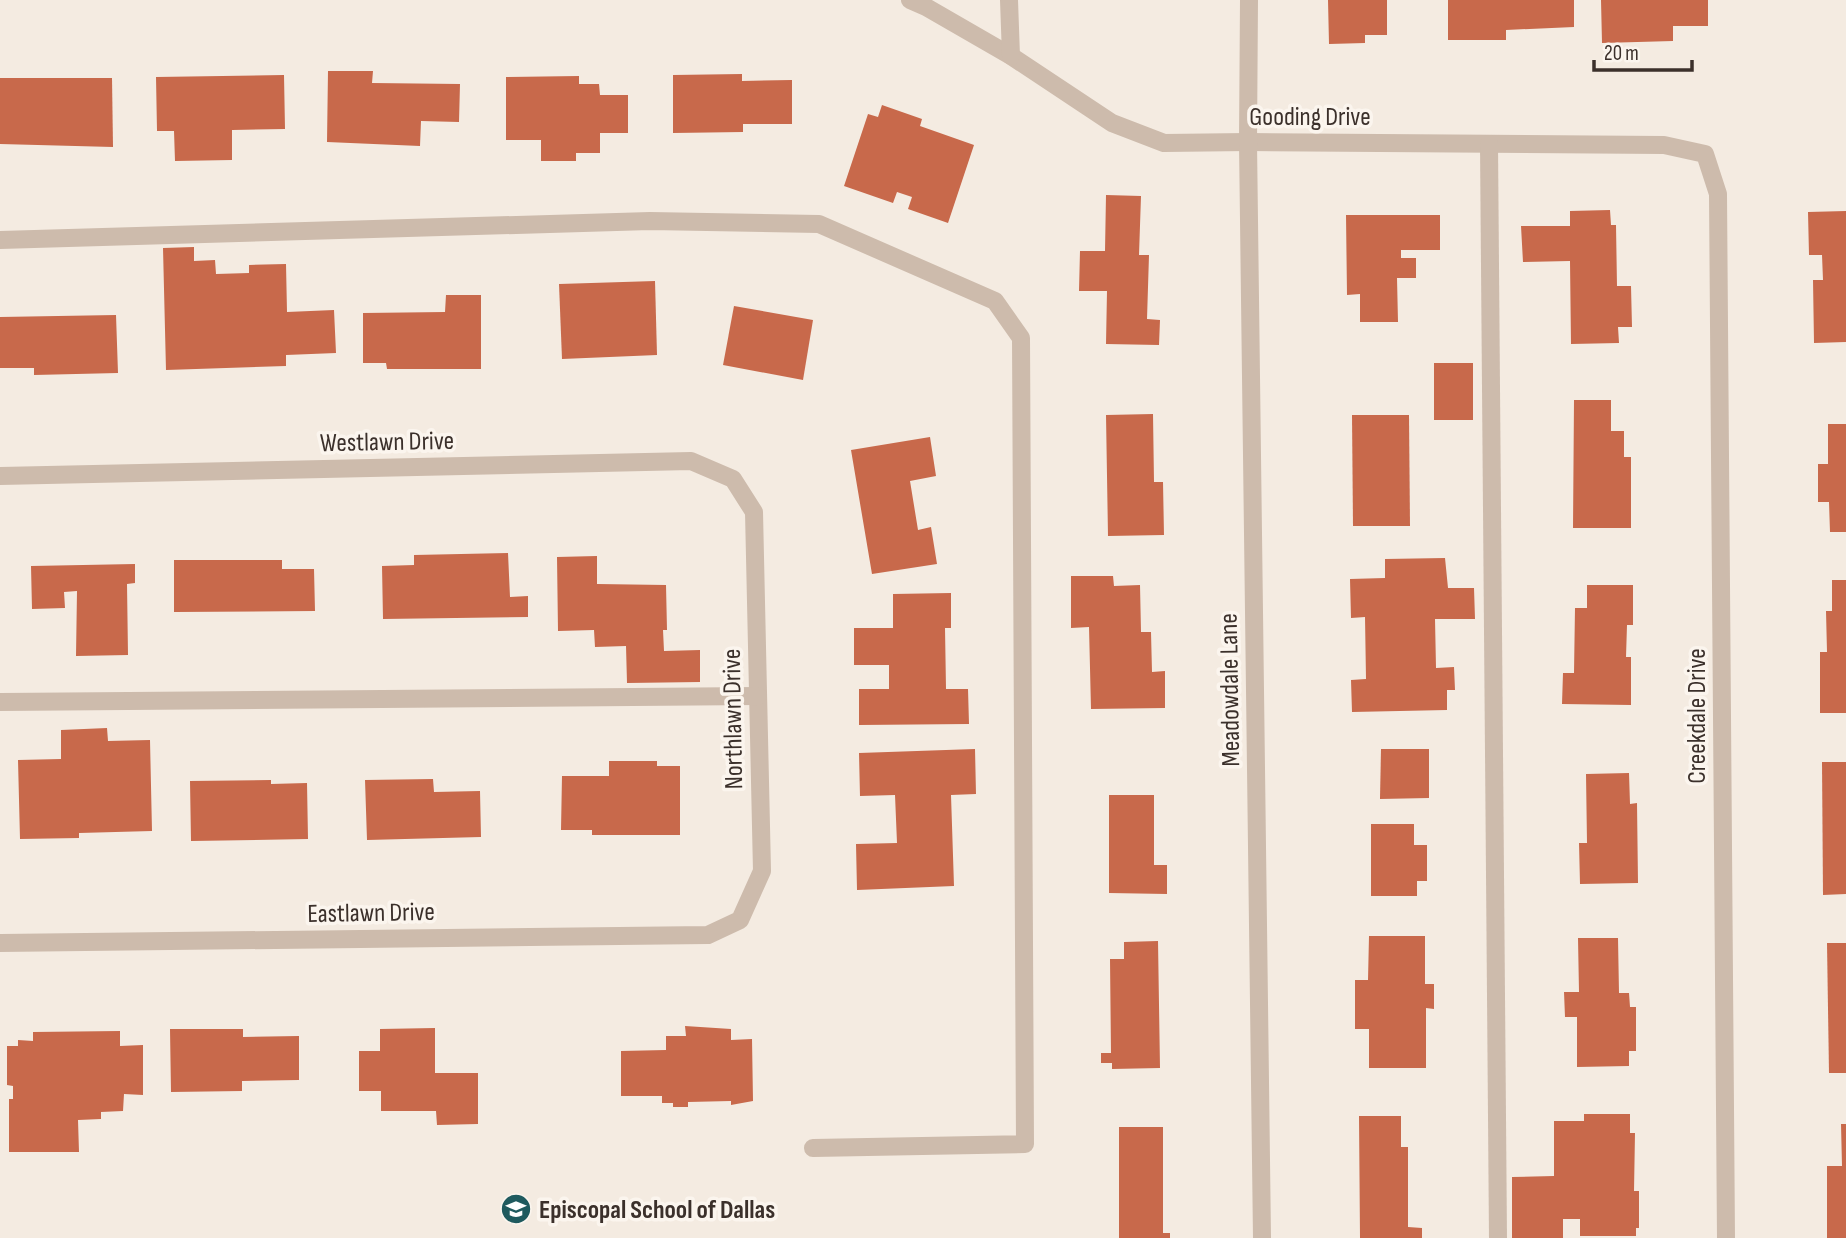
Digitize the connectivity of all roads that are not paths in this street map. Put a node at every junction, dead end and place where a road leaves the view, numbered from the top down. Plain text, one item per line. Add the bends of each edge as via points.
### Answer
1 (910, 0) edge
2 (1009, 0) edge
3 (1249, 0) edge
4 (1011, 57) junction
5 (1248, 142) junction
6 (1489, 144) junction
7 (1718, 194) joint
8 (0, 240) edge
9 (0, 476) edge
10 (754, 512) joint
11 (758, 696) junction
12 (0, 702) edge
13 (740, 920) joint
14 (0, 943) edge
15 (813, 1148) dead end
16 (1262, 1238) edge
17 (1498, 1238) edge
18 (1726, 1238) edge

1 - 4 street, Gooding Drive
2 - 4 street
3 - 5 street, Meadowdale Lane
4 - 5 street, Gooding Drive via 1112,123 1164,143
5 - 6 street, Gooding Drive
5 - 16 street, Meadowdale Lane
6 - 7 street, Gooding Drive via 1674,147 1706,154
6 - 17 street
7 - 18 street, Creekdale Drive
8 - 15 street via 650,221 819,223 995,301 1021,338 1025,1144
9 - 10 street, Westlawn Drive via 691,461 733,479
10 - 11 street, Northlawn Drive
11 - 12 street
11 - 13 street, Northlawn Drive via 762,871
13 - 14 street, Eastlawn Drive via 708,935

